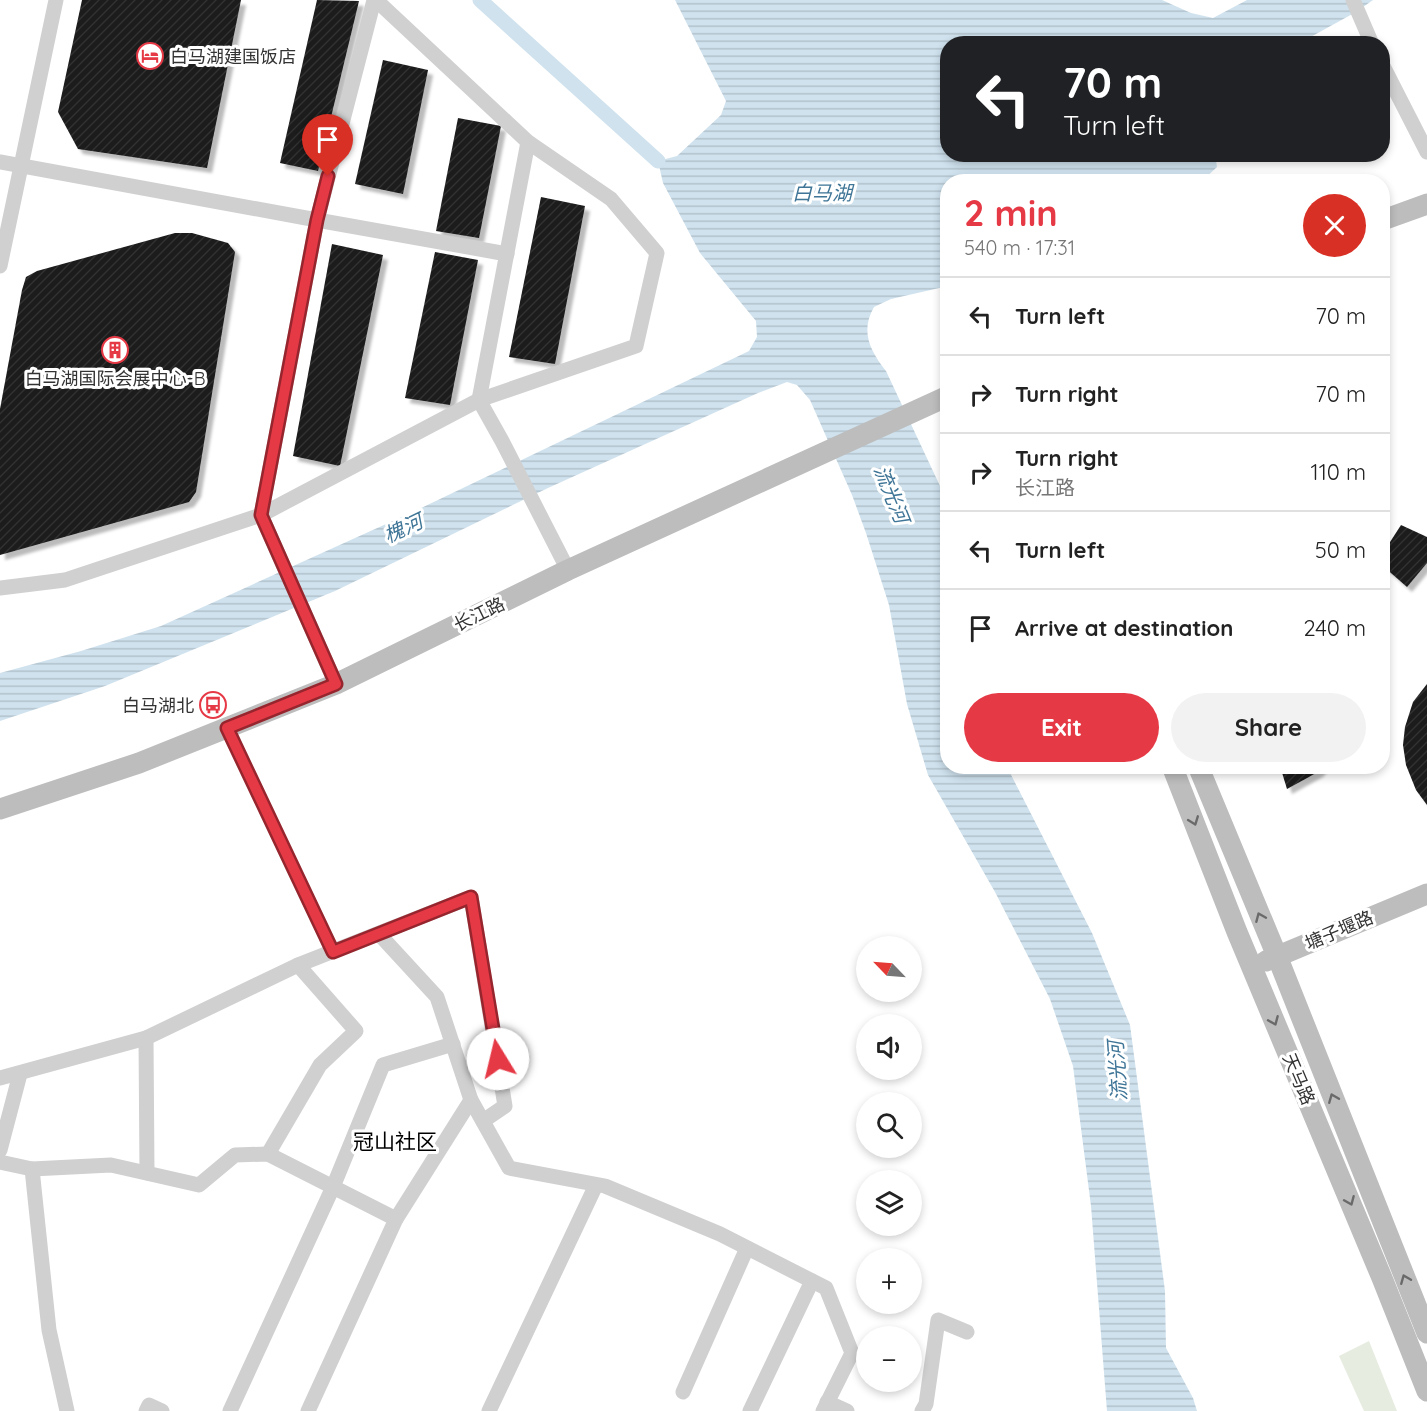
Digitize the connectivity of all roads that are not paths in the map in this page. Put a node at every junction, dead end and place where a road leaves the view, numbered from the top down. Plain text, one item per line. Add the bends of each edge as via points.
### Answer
1 (56, 0) edge
2 (375, 0) edge
3 (1353, 0) edge
4 (1369, 36) edge
5 (1390, 80) edge
6 (528, 142) junction
7 (1427, 152) edge
8 (0, 162) edge
9 (20, 165) junction
10 (1427, 204) edge
11 (1390, 217) edge
12 (317, 220) junction
13 (507, 254) junction
14 (0, 267) edge
15 (479, 400) junction
16 (940, 400) edge
17 (261, 515) junction
18 (568, 570) junction
19 (0, 588) edge
20 (336, 684) junction
21 (227, 728) junction
22 (1175, 774) edge
23 (1201, 774) edge
24 (0, 809) edge
25 (1427, 894) edge
26 (379, 934) junction
27 (333, 952) junction
28 (1277, 956) junction
29 (298, 965) junction
30 (1252, 967) junction
31 (146, 1038) junction
32 (453, 1044) junction
33 (20, 1074) junction
34 (0, 1078) edge
35 (471, 1100) junction
36 (483, 1121) junction
37 (0, 1149) edge
38 (268, 1154) junction
39 (0, 1162) edge
40 (32, 1169) junction
41 (147, 1173) junction
42 (596, 1185) junction
43 (333, 1187) junction
44 (396, 1219) junction
45 (747, 1248) junction
46 (812, 1281) junction
47 (967, 1332) dead end
48 (1427, 1333) edge
49 (1427, 1391) edge
50 (683, 1392) dead end
51 (825, 1406) edge
52 (67, 1411) edge
53 (146, 1411) edge
54 (162, 1411) edge
55 (230, 1411) edge
56 (308, 1411) edge
57 (489, 1411) edge
58 (750, 1411) edge
59 (847, 1411) edge
60 (922, 1411) edge

1 - 9 street
2 - 6 street
2 - 12 street
3 - 4 street
5 - 7 street
6 - 13 street
6 - 15 street via 611,199 657,254 636,346
8 - 9 street
9 - 12 street
9 - 14 street
10 - 11 main road
12 - 13 street
12 - 17 street
13 - 15 street
15 - 17 street
15 - 18 street
16 - 18 main road, 长江路
17 - 19 street via 65,580
17 - 20 street
18 - 20 main road, 长江路
20 - 21 main road, 长江路
21 - 24 main road, 长江路 via 139,763
21 - 27 lane
22 -> 30 main road, 天马路
28 -> 23 main road, 天马路
25 - 28 main road, 塘子堰路
26 - 27 street
26 - 32 street via 437,997
26 - 36 street via 471,897 505,1106
27 - 29 street
28 - 30 main road, 塘子堰路
48 -> 28 main road, 天马路
29 - 31 street
29 - 38 street via 356,1031 320,1065
30 -> 49 main road, 天马路
31 - 33 street
31 - 41 street
32 - 35 street
32 - 43 street via 383,1065
33 - 34 street
33 - 37 street
35 - 36 street
35 - 44 street
36 - 42 street via 509,1168
38 - 41 street via 235,1155 199,1185
38 - 43 street
39 - 40 street
40 - 41 street via 111,1165
40 - 52 street via 49,1330
42 - 45 street
42 - 57 street
43 - 44 street
43 - 55 street
44 - 56 street
45 - 46 street
45 - 50 street
46 - 51 street via 826,1288 852,1353
46 - 58 street
47 - 60 street via 938,1320
51 - 59 street
53 - 54 street via 149,1405

